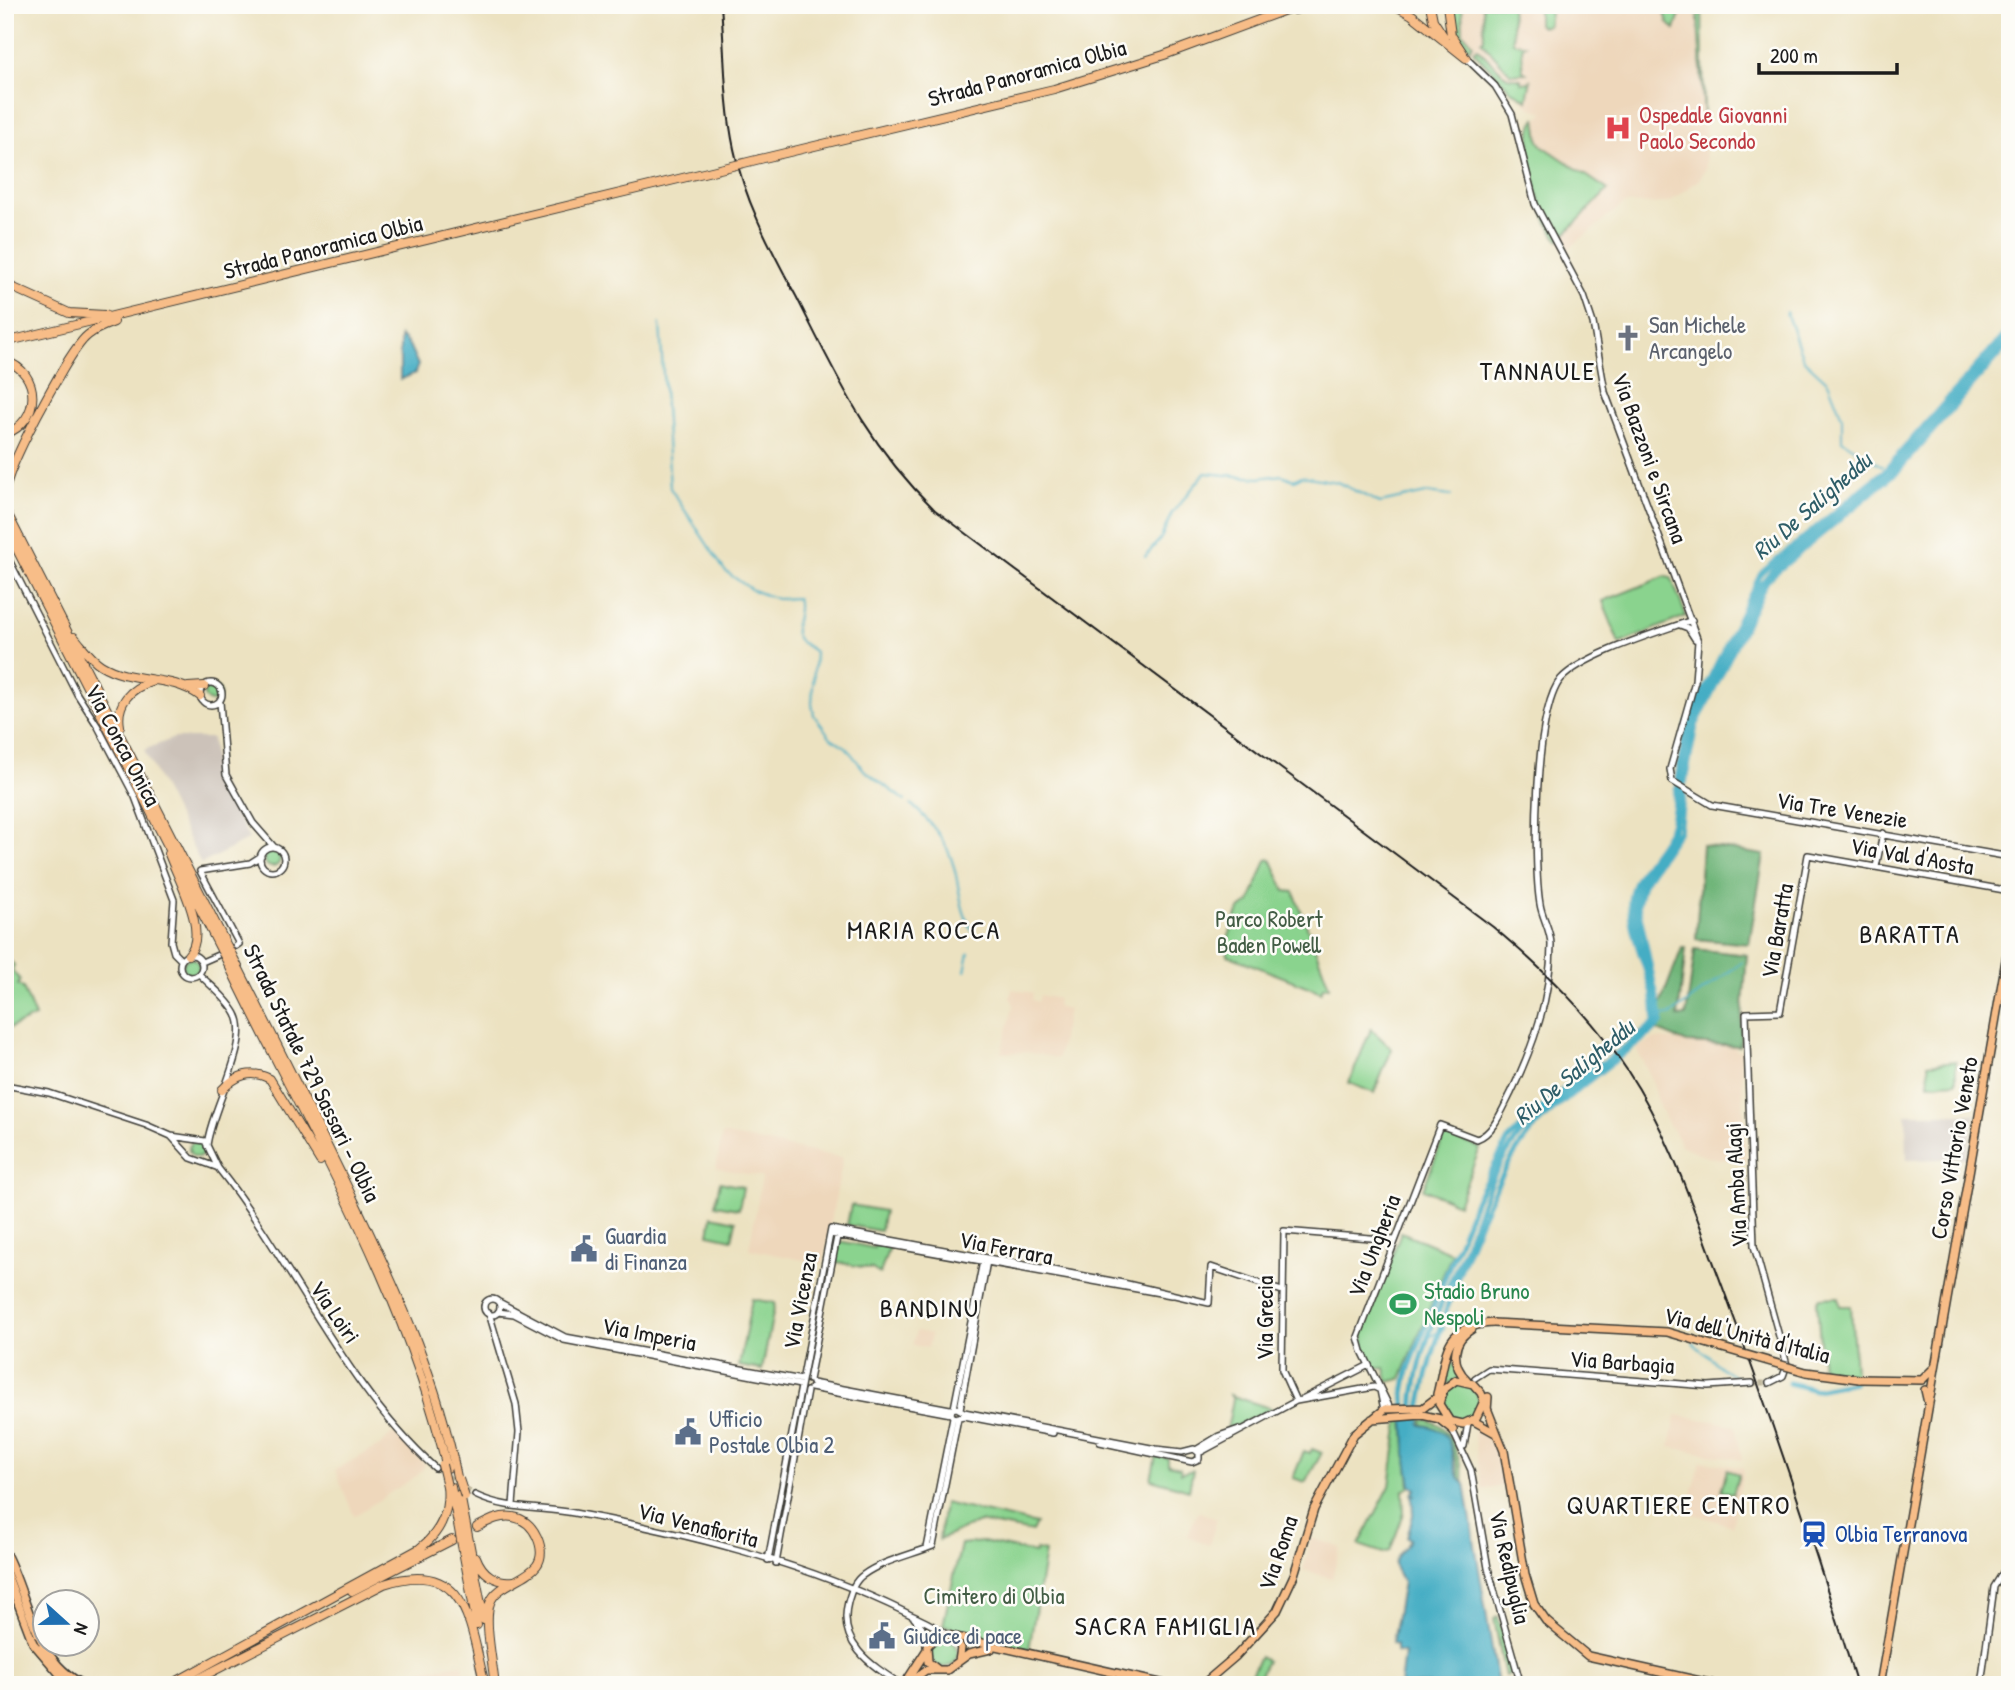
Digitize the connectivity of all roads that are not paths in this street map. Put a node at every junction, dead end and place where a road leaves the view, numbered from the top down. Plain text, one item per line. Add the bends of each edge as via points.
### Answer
1 (1289, 5) edge
2 (1299, 5) edge
3 (1312, 5) edge
4 (1394, 5) edge
5 (1430, 5) edge
6 (1447, 5) edge
7 (1272, 15) junction
8 (1245, 25) junction
9 (1466, 58) junction
10 (5, 284) edge
11 (188, 300) junction
12 (163, 305) junction
13 (5, 345) edge
14 (5, 361) edge
15 (5, 434) edge
16 (5, 494) edge
17 (5, 509) edge
18 (8, 528) edge
19 (5, 551) edge
20 (1692, 620) junction
21 (64, 624) junction
22 (1679, 625) junction
23 (1700, 651) junction
24 (158, 681) junction
25 (204, 686) junction
26 (188, 687) junction
27 (200, 696) junction
28 (220, 702) junction
29 (210, 705) junction
30 (219, 716) junction
31 (125, 743) junction
32 (154, 816) junction
33 (1883, 833) junction
34 (263, 837) junction
35 (274, 848) junction
36 (263, 853) junction
37 (1808, 855) joint
38 (2010, 857) edge
39 (250, 863) junction
40 (263, 866) junction
41 (1876, 867) junction
42 (2010, 891) edge
43 (2010, 937) edge
44 (228, 950) junction
45 (184, 958) junction
46 (202, 962) junction
47 (199, 974) junction
48 (1746, 1013) joint
49 (5, 1085) edge
50 (222, 1090) junction
51 (212, 1119) junction
52 (172, 1136) junction
53 (194, 1139) junction
54 (208, 1146) junction
55 (187, 1152) junction
56 (198, 1160) junction
57 (218, 1168) junction
58 (348, 1208) junction
59 (831, 1231) joint
60 (838, 1233) junction
61 (1395, 1240) junction
62 (985, 1260) junction
63 (1282, 1291) junction
64 (497, 1301) junction
65 (497, 1312) junction
66 (488, 1313) junction
67 (1493, 1323) junction
68 (493, 1331) junction
69 (1369, 1365) junction
70 (1471, 1379) junction
71 (1376, 1380) junction
72 (1752, 1383) tunnel mouth
73 (1769, 1383) dead end
74 (806, 1384) junction
75 (1926, 1384) junction
76 (1374, 1387) junction
77 (1315, 1395) junction
78 (1438, 1395) junction
79 (1486, 1399) junction
80 (1296, 1401) junction
81 (1423, 1412) junction
82 (956, 1413) junction
83 (1387, 1413) junction
84 (1439, 1418) junction
85 (1449, 1420) junction
86 (1471, 1423) junction
87 (1452, 1430) junction
88 (1497, 1434) junction
89 (1195, 1451) junction
90 (1466, 1456) junction
91 (1188, 1459) junction
92 (445, 1465) junction
93 (449, 1487) junction
94 (475, 1495) tunnel mouth
95 (462, 1496) junction
96 (513, 1505) junction
97 (477, 1527) dead end
98 (452, 1540) dead end
99 (5, 1552) edge
100 (768, 1560) junction
101 (2010, 1561) edge
102 (776, 1563) junction
103 (5, 1569) edge
104 (521, 1580) junction
105 (853, 1587) junction
106 (905, 1613) junction
107 (271, 1636) junction
108 (949, 1636) junction
109 (927, 1648) junction
110 (999, 1648) junction
111 (959, 1662) junction
112 (937, 1669) junction
113 (892, 1678) junction
114 (491, 1683) edge
115 (69, 1685) edge
116 (85, 1685) edge
117 (170, 1685) edge
118 (186, 1685) edge
119 (895, 1685) edge
120 (904, 1685) edge
121 (1169, 1685) edge
122 (1202, 1685) edge
123 (1521, 1685) edge
124 (1718, 1685) edge
125 (1880, 1685) edge
126 (1981, 1685) edge

1 - 7 highway
2 - 7 highway, Strada Panoramica Olbia
3 - 8 highway
4 - 9 highway
5 - 9 highway via 1438,29
6 - 9 highway via 1451,35
7 - 8 highway, Strada Panoramica Olbia
8 - 11 highway, Strada Panoramica Olbia, bridge via 1054,89
9 - 20 street, Via Bazzoni e Sircana via 1495,86 1512,114 1532,192 1544,224 1584,296 1605,392
10 - 12 highway via 86,316
11 - 12 highway, Strada Panoramica Olbia
11 - 16 highway via 112,322 84,338 14,461
12 - 13 highway, Strada Panoramica Olbia
14 - 15 highway via 21,369 33,392 29,415
16 - 18 highway
17 - 18 highway, Strada Statale 729 Sassari - Olbia
18 - 21 highway, Strada Statale 729 Sassari - Olbia
18 - 32 highway, Strada Statale 729 Sassari - Olbia
19 - 45 street, Via Conca Onica via 135,797 174,900 171,942
20 - 22 street
20 - 23 street, Via Bazzoni e Sircana
21 - 24 highway via 98,663 123,675
21 - 31 highway, Strada Statale 729 Sassari - Olbia
22 - 23 street via 1688,628
22 - 61 street, Via Ungheria via 1579,666 1562,678 1551,697 1542,740 1536,840 1540,905 1551,941 1536,1036 1488,1133 1478,1139 1440,1125
23 - 33 street, Via Tre Venezie via 1670,769 1675,783 1712,805
24 - 26 highway
24 - 31 highway via 128,693 119,722
25 - 26 highway
25 - 27 street
25 - 28 street via 219,685
26 - 27 highway
27 - 29 street
28 - 29 street
28 - 30 street
29 - 30 street
30 - 34 street via 226,775
31 - 44 highway, Strada Statale 729 Sassari - Olbia
32 - 44 highway, Strada Statale 729 Sassari - Olbia
32 - 45 highway via 196,927 195,943
33 - 38 street, Via Tre Venezie
33 - 41 street
34 - 35 street
34 - 36 street
35 - 36 street
35 - 40 street via 283,854 282,864 274,870
36 - 39 street
36 - 40 street
37 - 41 street, Via Val d'Aosta
37 - 48 street, Via Baratta via 1780,1012
39 - 40 street
39 - 44 street via 200,871
41 - 42 street, Via Val d'Aosta
43 - 75 main road, Corso Vittorio Veneto via 1936,1364
44 - 46 street
44 - 58 highway, Strada Statale 729 Sassari - Olbia
44 - 92 highway, Strada Statale 729 Sassari - Olbia via 409,1320 437,1394
45 - 46 street via 196,956
45 - 47 street via 183,974
46 - 47 street
47 - 50 street via 232,1008 240,1027
48 - 73 street, Via Amba Alagi via 1754,1246 1787,1365 1783,1376
49 - 52 street via 49,1093
50 - 51 street
50 - 58 highway via 247,1074 274,1083
51 - 53 street
51 - 54 street
52 - 53 street
52 - 55 street
53 - 54 street via 202,1139
53 - 55 street
54 - 56 street via 205,1157
54 - 57 street, Via Loiri
55 - 56 street
56 - 57 street
57 - 92 street, Via Loiri via 380,1407
58 - 92 highway, Strada Statale 729 Sassari - Olbia via 400,1315 437,1424
59 - 60 street, Via Ferrara
59 - 74 street, Via Vicenza
60 - 62 street, Via Ferrara
60 - 74 street, Via Vicenza
61 - 63 street, Via Grecia via 1284,1231
61 - 69 street, Via Ungheria via 1358,1337
62 - 63 street, Via Ferrara via 1209,1303 1211,1267
62 - 82 street
63 - 80 street, Via Grecia via 1282,1370
64 - 65 street
64 - 66 street via 486,1303
64 - 74 street, Via Imperia via 565,1336
65 - 66 street, Via Imperia
65 - 68 street
65 - 74 street, Via Imperia via 514,1314 564,1340
66 - 68 street
67 - 70 main road, Via dell'Unità d'Italia via 1462,1336 1455,1358 1461,1374
67 - 75 main road, Via dell'Unità d'Italia, bridge via 1667,1332 1806,1372
67 - 78 main road, Via dell'Unità d'Italia via 1468,1326 1451,1339
68 - 96 street via 518,1418
69 - 71 street, Via Ungheria
69 - 77 street
70 - 72 street, Via Barbagia via 1489,1369 1708,1386
70 - 78 main road via 1451,1382
70 - 79 main road
71 - 76 street
71 - 83 street, Via Ungheria
74 - 82 street, Via Imperia
74 - 100 street, Via Vicenza
74 - 102 street, Via Vicenza
75 - 125 main road, Corso Vittorio Veneto via 1928,1411
76 - 77 street
76 - 83 street via 1380,1391
77 - 80 street
78 - 81 main road
78 - 85 main road via 1440,1409
79 - 86 main road
79 - 88 main road
80 - 89 street
81 - 83 main road, Via Roma
81 - 84 main road, Via Roma
82 - 89 street, Via Imperia via 1156,1449
82 - 91 street, Via Imperia
82 - 105 street via 930,1547 866,1572
83 - 122 main road, Via Roma via 1371,1419 1350,1439 1321,1493 1290,1587 1277,1611
84 - 85 main road, Via Roma
84 - 87 main road
85 - 86 main road
85 - 87 street, Via Redipuglia
86 - 88 main road
86 - 90 street, Via Redipuglia
87 - 90 street, Via Redipuglia
88 - 124 main road via 1504,1451 1525,1574 1534,1604 1555,1629 1588,1656
89 - 91 street
89 - 91 street via 1196,1462
90 - 123 street, Via Redipuglia via 1492,1586
92 - 93 highway, Strada Statale 729 Sassari - Olbia, bridge
92 - 95 highway, bridge via 458,1478
93 - 107 highway via 444,1516 425,1544
93 - 114 highway, Strada Statale 729 Sassari - Olbia
94 - 96 street, Via Venafiorita
95 - 104 highway via 481,1568 498,1580
95 - 114 highway
96 - 100 street, Via Venafiorita via 573,1512
97 - 104 highway via 508,1516 533,1530 538,1559
98 - 107 highway
99 - 116 main road via 40,1642
100 - 102 street, Via Venafiorita
101 - 126 street via 1994,1587
102 - 105 street, Via Venafiorita
103 - 115 main road via 33,1643
104 - 114 highway via 500,1590 489,1606
105 - 106 street, Via Venafiorita
105 - 113 street via 845,1621 849,1640
106 - 108 street, Via Venafiorita
106 - 109 street, Via Venafiorita via 922,1627
107 - 114 highway via 384,1584 408,1578 428,1580 465,1605
107 - 117 highway
107 - 118 highway
108 - 109 main road via 937,1636
108 - 110 main road
108 - 111 main road via 961,1648
109 - 112 main road via 928,1662
109 - 120 main road
110 - 111 main road via 979,1649
110 - 121 main road
111 - 112 main road via 947,1670
112 - 120 main road via 926,1670
113 - 119 street
113 - 120 street

